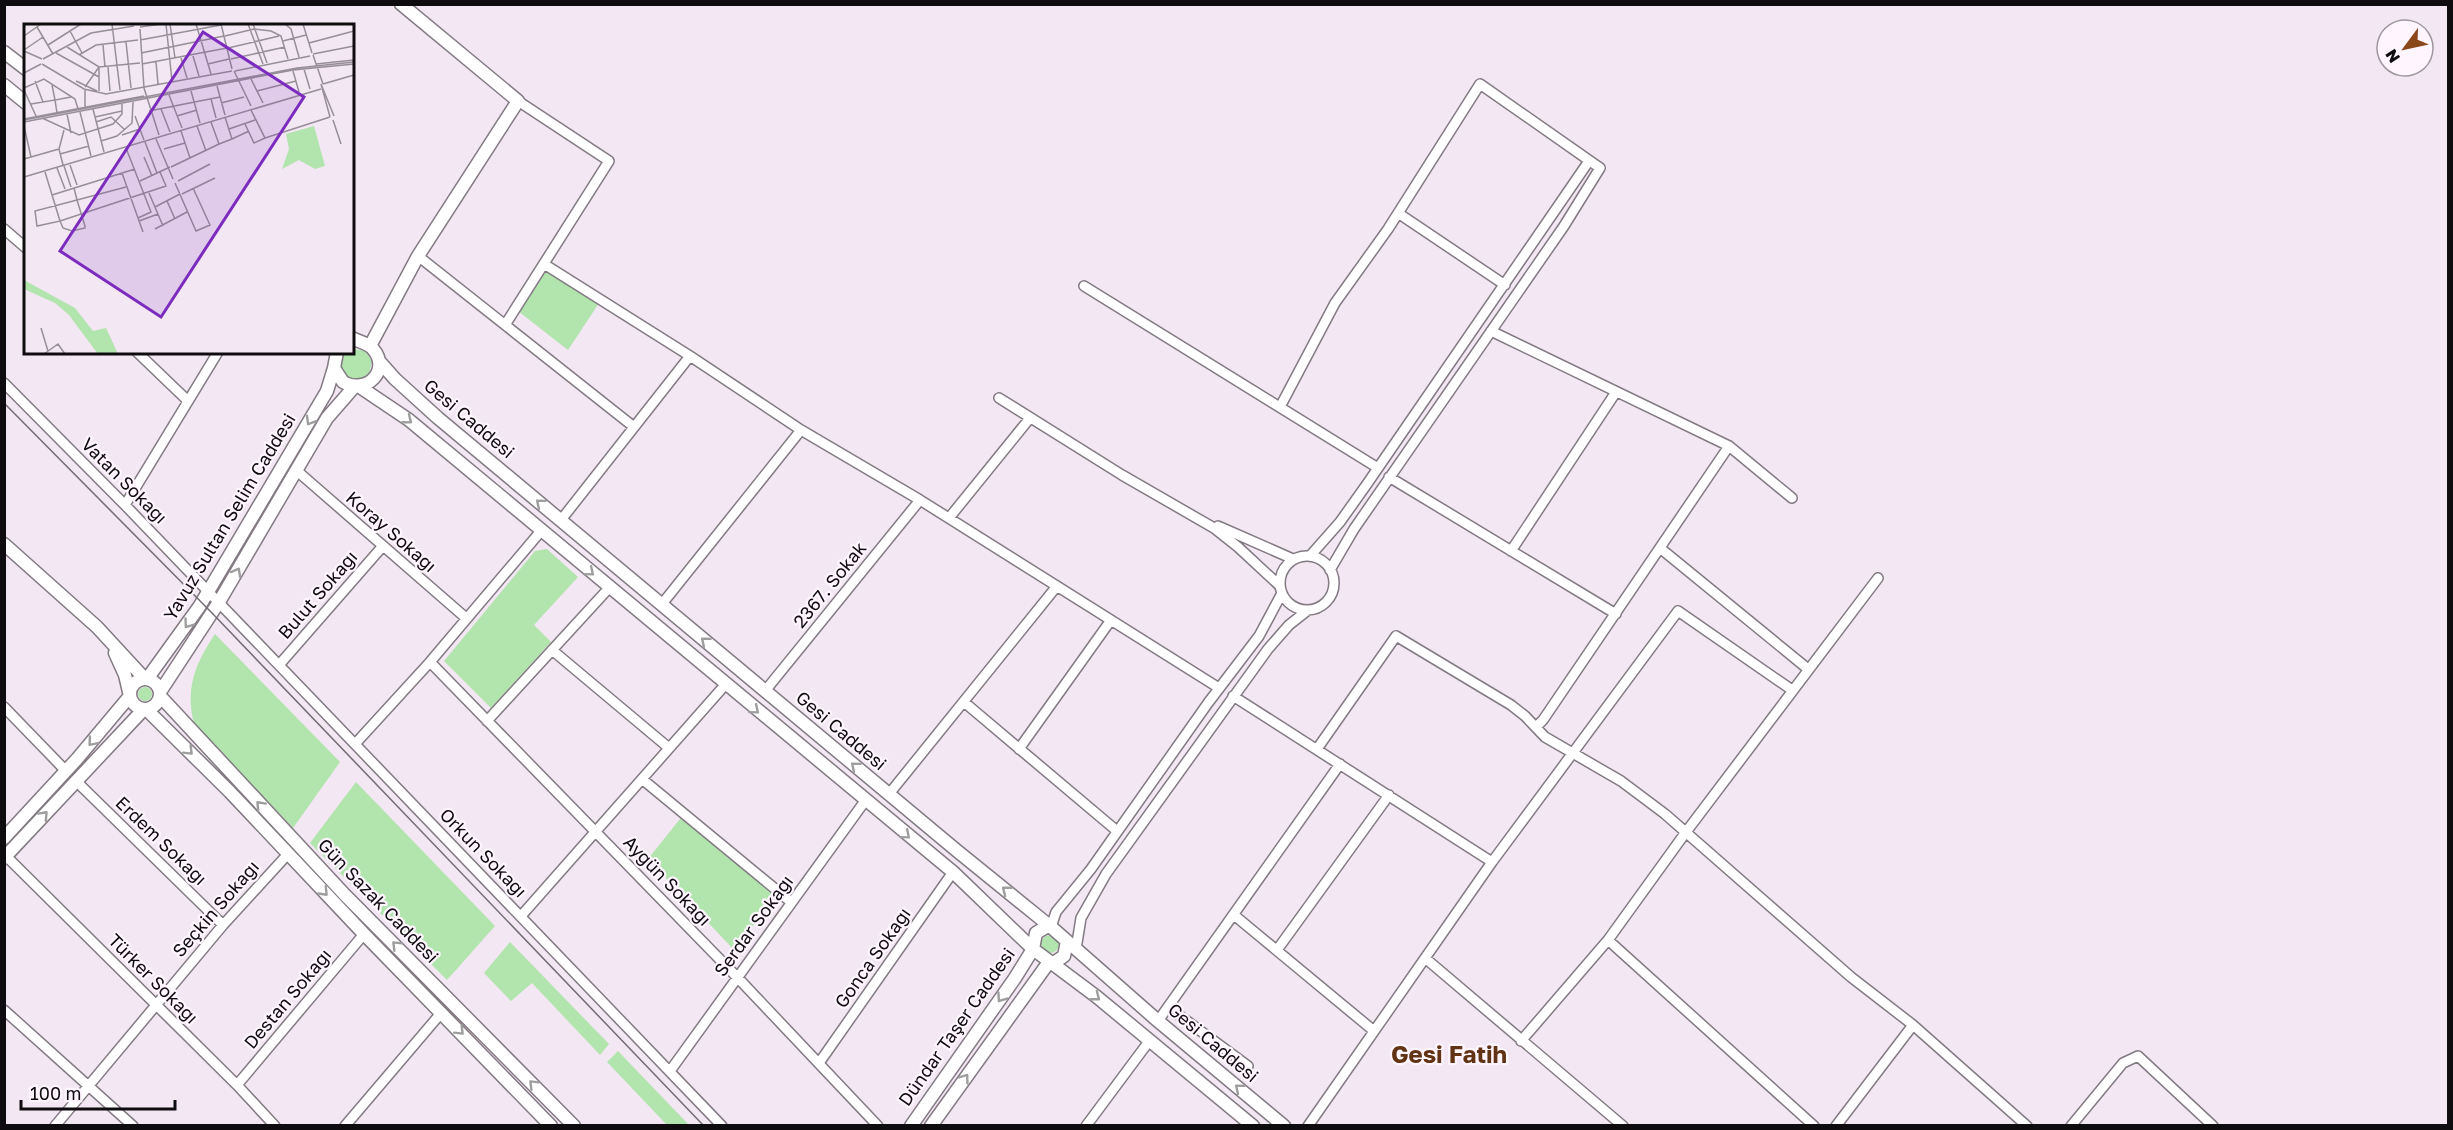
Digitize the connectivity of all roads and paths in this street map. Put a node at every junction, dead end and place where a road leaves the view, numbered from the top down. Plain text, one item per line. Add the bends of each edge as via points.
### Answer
1 (401, 4) edge
2 (4, 52) edge
3 (24, 67) edge
4 (4, 85) edge
5 (518, 100) junction
6 (24, 101) edge
7 (1589, 161) junction
8 (1398, 213) junction
9 (6, 232) edge
10 (24, 246) edge
11 (418, 256) junction
12 (544, 264) junction
13 (1505, 285) junction
14 (1084, 286) dead end
15 (505, 325) junction
16 (1491, 331) junction
17 (358, 342) edge
18 (139, 354) edge
19 (217, 354) edge
20 (690, 356) junction
21 (335, 361) edge
22 (379, 361) junction
23 (4, 383) edge
24 (357, 387) junction
25 (1616, 392) junction
26 (999, 398) dead end
27 (188, 401) junction
28 (1280, 407) junction
29 (1030, 418) junction
30 (634, 427) junction
31 (801, 430) junction
32 (1729, 446) junction
33 (1378, 468) junction
34 (296, 471) junction
35 (1389, 477) junction
36 (1792, 498) dead end
37 (920, 500) junction
38 (125, 505) junction
39 (1188, 513) junction
40 (949, 518) junction
41 (561, 520) junction
42 (541, 531) junction
43 (4, 544) edge
44 (382, 547) junction
45 (1660, 548) junction
46 (1510, 551) junction
47 (1310, 556) junction
48 (1293, 559) junction
49 (1330, 570) junction
50 (1878, 578) dead end
51 (1057, 586) junction
52 (609, 588) junction
53 (1281, 590) junction
54 (209, 591) junction
55 (219, 602) junction
56 (662, 604) junction
57 (1308, 610) junction
58 (1616, 614) junction
59 (466, 618) junction
60 (1111, 620) junction
61 (97, 627) junction
62 (552, 650) junction
63 (429, 662) junction
64 (279, 665) junction
65 (1808, 669) junction
66 (146, 679) junction
67 (725, 685) junction
68 (1219, 688) junction
69 (1792, 690) junction
70 (765, 692) junction
71 (160, 694) junction
72 (129, 695) junction
73 (1233, 696) junction
74 (964, 702) junction
75 (4, 707) edge
76 (145, 710) junction
77 (487, 721) junction
78 (1536, 727) junction
79 (355, 744) junction
80 (669, 748) junction
81 (1019, 749) junction
82 (1317, 749) junction
83 (1573, 752) junction
84 (1340, 764) junction
85 (66, 771) junction
86 (642, 779) junction
87 (76, 781) junction
88 (889, 794) junction
89 (1389, 795) junction
90 (865, 801) junction
91 (1117, 831) junction
92 (595, 832) junction
93 (1686, 832) junction
94 (4, 838) edge
95 (288, 854) junction
96 (5, 857) edge
97 (1492, 862) junction
98 (953, 873) junction
99 (791, 902) junction
100 (1234, 915) junction
101 (521, 916) junction
102 (223, 925) junction
103 (1051, 927) junction
104 (364, 934) junction
105 (1608, 940) junction
106 (1072, 945) junction
107 (1033, 949) junction
108 (1277, 950) junction
109 (1425, 958) junction
110 (1049, 962) junction
111 (737, 977) junction
112 (156, 1005) junction
113 (1168, 1007) junction
114 (4, 1010) edge
115 (442, 1012) junction
116 (1158, 1021) junction
117 (1913, 1025) junction
118 (1374, 1030) junction
119 (1150, 1040) junction
120 (1521, 1041) junction
121 (819, 1063) junction
122 (1248, 1066) dead end
123 (670, 1071) junction
124 (237, 1085) junction
125 (90, 1086) junction
126 (544, 1123) edge
127 (55, 1125) edge
128 (133, 1125) edge
129 (275, 1125) edge
130 (345, 1125) edge
131 (574, 1125) edge
132 (722, 1125) edge
133 (878, 1125) edge
134 (911, 1125) edge
135 (931, 1125) edge
136 (1086, 1125) edge
137 (1253, 1125) edge
138 (1284, 1125) edge
139 (1308, 1125) edge
140 (1623, 1125) edge
141 (1814, 1125) edge
142 (1836, 1125) edge
143 (2027, 1125) edge
144 (2071, 1125) edge
145 (2213, 1125) edge

1 - 5 street
2 - 3 street
4 - 6 street
5 - 11 street
5 - 12 street via 609,161
7 - 8 street via 1480,84
7 - 13 street
7 - 16 street via 1600,168
8 - 13 street
8 - 28 street via 1335,303
9 - 10 street
11 - 15 street
11 - 17 street
12 - 15 street
12 - 20 street
13 - 33 street
14 - 28 street
15 - 30 street
16 - 25 street
16 - 35 street
17 - 22 street, Gesi Caddesi
18 - 27 street
19 - 27 street
20 - 30 street
20 - 31 street
21 - 24 street via 343,382
21 -> 54 street, Yavuz Sultan Selim Caddesi via 327,391
22 - 24 street, Yavuz Sultan Selim Caddesi via 375,377
41 -> 22 street, Gesi Caddesi via 438,418
23 - 38 street, Vatan Sokağı
24 - 34 street, Yavuz Sultan Selim Caddesi via 327,418
24 -> 42 street via 409,420
25 - 32 street
25 - 46 street
26 - 29 street
27 - 38 street
28 - 33 street
29 - 39 street
29 - 40 street
30 - 41 street
31 - 37 street
31 - 56 street
32 - 36 street
32 - 45 street
33 - 47 street
34 - 44 street, Koray Sokağı
55 -> 34 street, Yavuz Sultan Selim Caddesi
35 - 46 street
35 - 49 street
37 - 40 street
37 - 70 street, 2367. Sokak
38 - 54 street, Vatan Sokağı
39 - 48 street
39 - 53 street via 1227,537
40 - 51 street
41 - 56 street, Gesi Caddesi
42 -> 52 street
42 - 59 street
43 - 61 street
44 - 59 street, Koray Sokağı
44 - 64 street, Bulut Sokağı
45 - 58 street
45 - 65 street
46 - 58 street
47 - 48 street
47 - 49 street via 1321,560
48 - 53 street via 1281,573
49 - 57 street via 1334,584 1330,597
50 - 65 street
51 - 60 street
51 - 74 street
52 - 62 street
52 - 67 street
53 - 57 street via 1295,607
53 - 68 street via 1259,636
54 - 55 street, Vatan Sokağı
54 -> 66 street, Yavuz Sultan Selim Caddesi
55 - 64 street, Orkun Sokağı
55 - 71 street, Yavuz Sultan Selim Caddesi
70 -> 56 street, Gesi Caddesi
57 - 73 street via 1275,640
58 - 78 street
59 - 63 street
60 - 68 street
60 - 81 street
61 - 66 street
61 - 72 street via 119,659
62 - 77 street
62 - 80 street
63 - 77 street, Aygün Sokağı
63 - 79 street
64 - 79 street, Orkun Sokağı
65 - 69 street
66 - 71 street via 156,683
66 - 72 street via 134,684
67 - 80 street
67 -> 90 street
68 - 91 street
69 - 83 street via 1678,611
69 - 93 street
88 -> 70 street, Gesi Caddesi
71 - 76 street via 156,705
131 -> 71 street, Gün Sazak Caddesi via 345,895
72 - 76 street via 134,705
72 -> 85 street
73 - 82 street
73 - 106 street via 1095,892
74 - 81 street
74 - 88 street
75 - 85 street
76 - 87 street
76 -> 95 street, Gün Sazak Caddesi
77 - 92 street, Aygün Sokağı
78 - 82 street via 1511,705 1396,636
78 - 83 street via 1545,737
79 - 101 street, Orkun Sokağı
80 - 86 street
81 - 91 street
82 - 84 street
83 - 93 street via 1621,781
83 - 97 street
84 - 89 street
84 - 100 street
85 - 94 street
86 - 92 street
86 - 99 street
96 -> 87 street
87 - 102 street, Erdem Sokağı
103 -> 88 street, Gesi Caddesi
89 - 97 street
89 - 108 street
90 -> 98 street
90 - 99 street, Serdar Sokağı
91 - 103 street via 1056,912
92 - 101 street
92 - 111 street, Aygün Sokağı
93 - 105 street
93 - 117 street via 1851,977
95 - 102 street, Seçkin Sokağı
95 -> 104 street, Gün Sazak Caddesi
96 - 112 street, Türker Sokağı
97 - 109 street
98 - 107 street
98 - 121 street, Gonca Sokağı
99 - 111 street, Serdar Sokağı
100 - 108 street
100 - 113 street
101 - 123 street, Orkun Sokağı
102 - 112 street, Seçkin Sokağı
103 - 106 street, Gesi Caddesi
103 - 107 street, Dündar Taşer Caddesi via 1036,933
104 - 115 street, Gün Sazak Caddesi
104 - 124 street, Destan Sokağı
105 - 120 street
105 - 141 street
106 - 110 street, Dündar Taşer Caddesi via 1068,945 1064,956
106 - 116 street, Gesi Caddesi
107 - 110 street, Gesi Caddesi
107 -> 134 street, Dündar Taşer Caddesi
108 - 118 street
109 - 118 street
109 - 120 street
110 -> 119 street, Gesi Caddesi
135 -> 110 street, Dündar Taşer Caddesi
111 - 121 street, Aygün Sokağı
111 - 123 street, Serdar Sokağı
112 - 124 street, Türker Sokağı
112 - 125 street, Seçkin Sokağı
113 - 116 street
113 - 122 street
114 - 125 street
115 -> 126 street, Gün Sazak Caddesi
115 - 130 street
138 -> 116 street, Gesi Caddesi
117 - 142 street
117 - 143 street
118 - 139 street
119 - 136 street
119 - 137 street, Gesi Caddesi
120 - 140 street
121 - 133 street, Aygün Sokağı
123 - 132 street, Orkun Sokağı
124 - 129 street, Türker Sokağı
125 - 127 street, Seçkin Sokağı
125 - 128 street
144 - 145 street via 2123,1063 2138,1056

